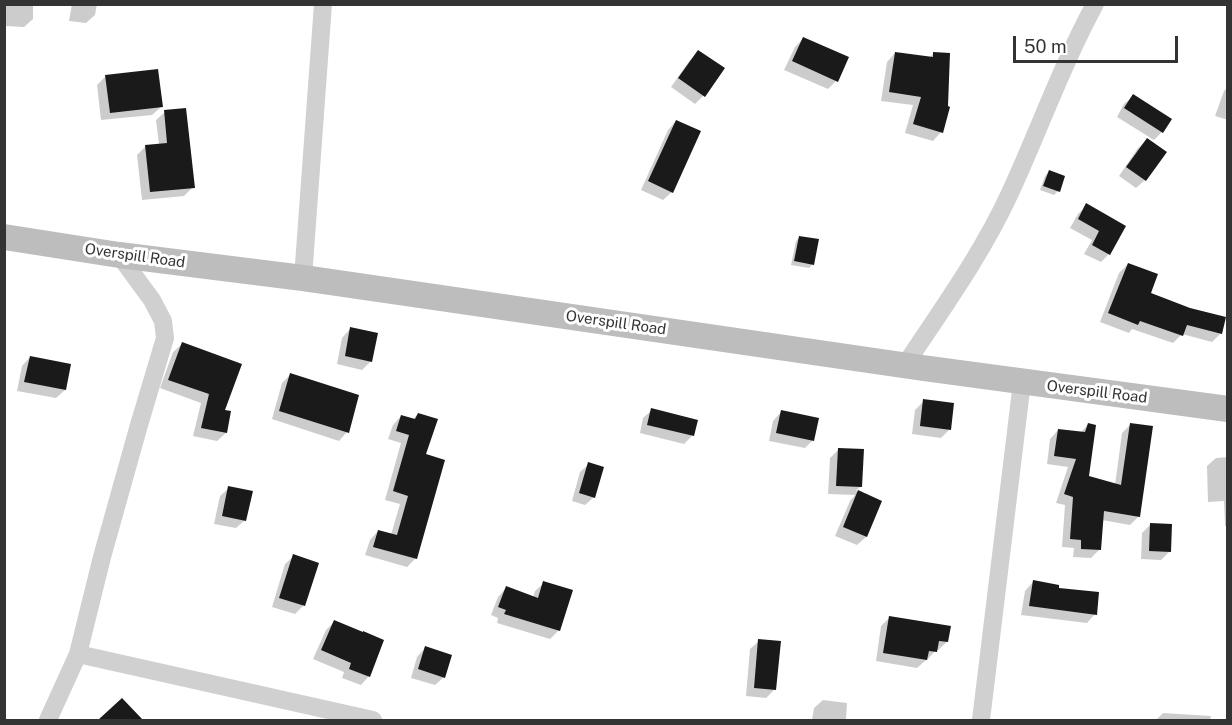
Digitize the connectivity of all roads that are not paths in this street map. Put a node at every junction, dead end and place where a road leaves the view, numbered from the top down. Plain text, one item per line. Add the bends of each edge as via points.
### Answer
1 (323, 4) edge
2 (1095, 4) edge
3 (4, 237) edge
4 (119, 255) junction
5 (303, 278) junction
6 (905, 365) junction
7 (1022, 382) junction
8 (1227, 409) edge
9 (78, 654) junction
10 (48, 720) edge
11 (373, 720) edge
12 (981, 720) edge

1 - 5 street
2 - 6 street via 983,246
3 - 4 street, Overspill Road
4 - 5 street, Overspill Road
4 - 9 street via 152,300 163,321 165,338
5 - 6 street, Overspill Road
6 - 7 street, Overspill Road
7 - 8 street, Overspill Road
7 - 12 street
9 - 10 street
9 - 11 street

